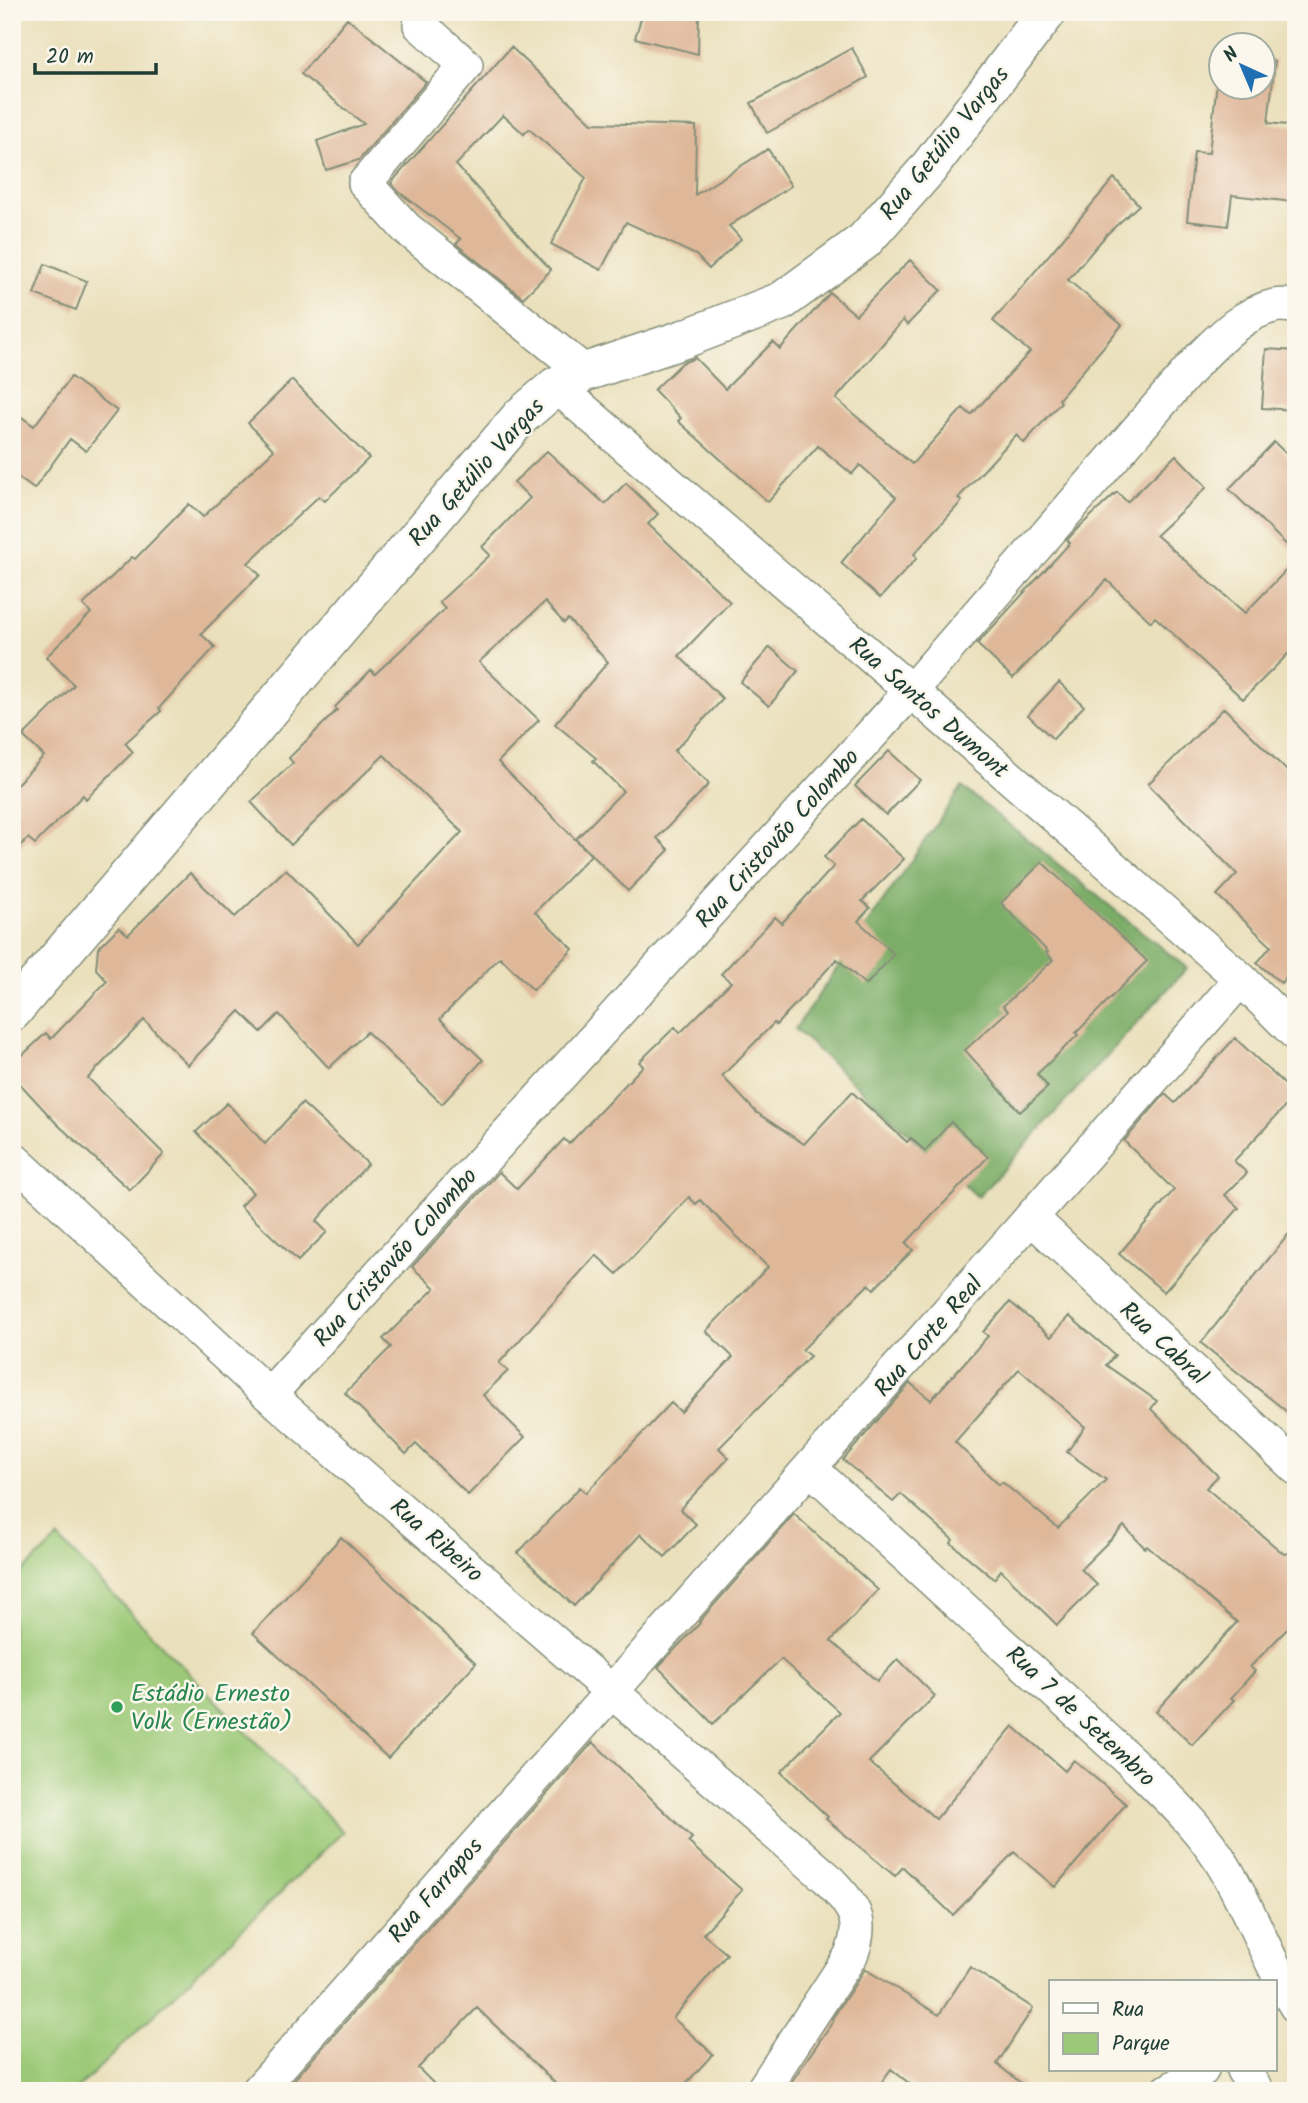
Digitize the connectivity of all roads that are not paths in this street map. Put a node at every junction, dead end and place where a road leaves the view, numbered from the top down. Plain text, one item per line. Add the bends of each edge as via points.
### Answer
1 (1047, 12) edge
2 (419, 25) dead end
3 (1296, 306) edge
4 (571, 379) junction
5 (911, 691) junction
6 (1241, 979) junction
7 (12, 1012) edge
8 (1296, 1034) edge
9 (12, 1158) edge
10 (1032, 1218) junction
11 (269, 1395) junction
12 (1296, 1468) edge
13 (811, 1469) junction
14 (611, 1690) junction
15 (1289, 2002) edge
16 (1199, 2072) edge
17 (1243, 2072) edge
18 (258, 2091) edge
19 (762, 2091) edge
20 (1168, 2091) edge
21 (1257, 2091) edge

1 - 4 street, Rua Getúlio Vargas via 927,170 864,241 782,301
2 - 4 street, Rua Santos Dumont via 466,65 365,183 406,228
3 - 5 street, Rua Cristovão Colombo via 1274,306 1250,316 1216,342
4 - 5 street, Rua Santos Dumont
4 - 7 street, Rua Getúlio Vargas via 520,416
5 - 6 street, Rua Santos Dumont
5 - 11 street, Rua Cristovão Colombo
6 - 8 street, Rua Santos Dumont
6 - 10 street, Rua Corte Real
9 - 11 street, Rua Ribeiro
10 - 12 street, Rua Cabral
10 - 13 street, Rua Corte Real
11 - 14 street, Rua Ribeiro
13 - 14 street, Rua Corte Real
13 - 15 street, Rua 7 de Setembro via 1189,1818 1229,1876
14 - 18 street, Rua Farrapos
14 - 19 street, Rua Ribeiro via 827,1878 851,1906 858,1923 859,1937 851,1955
16 - 20 street
17 - 21 street

